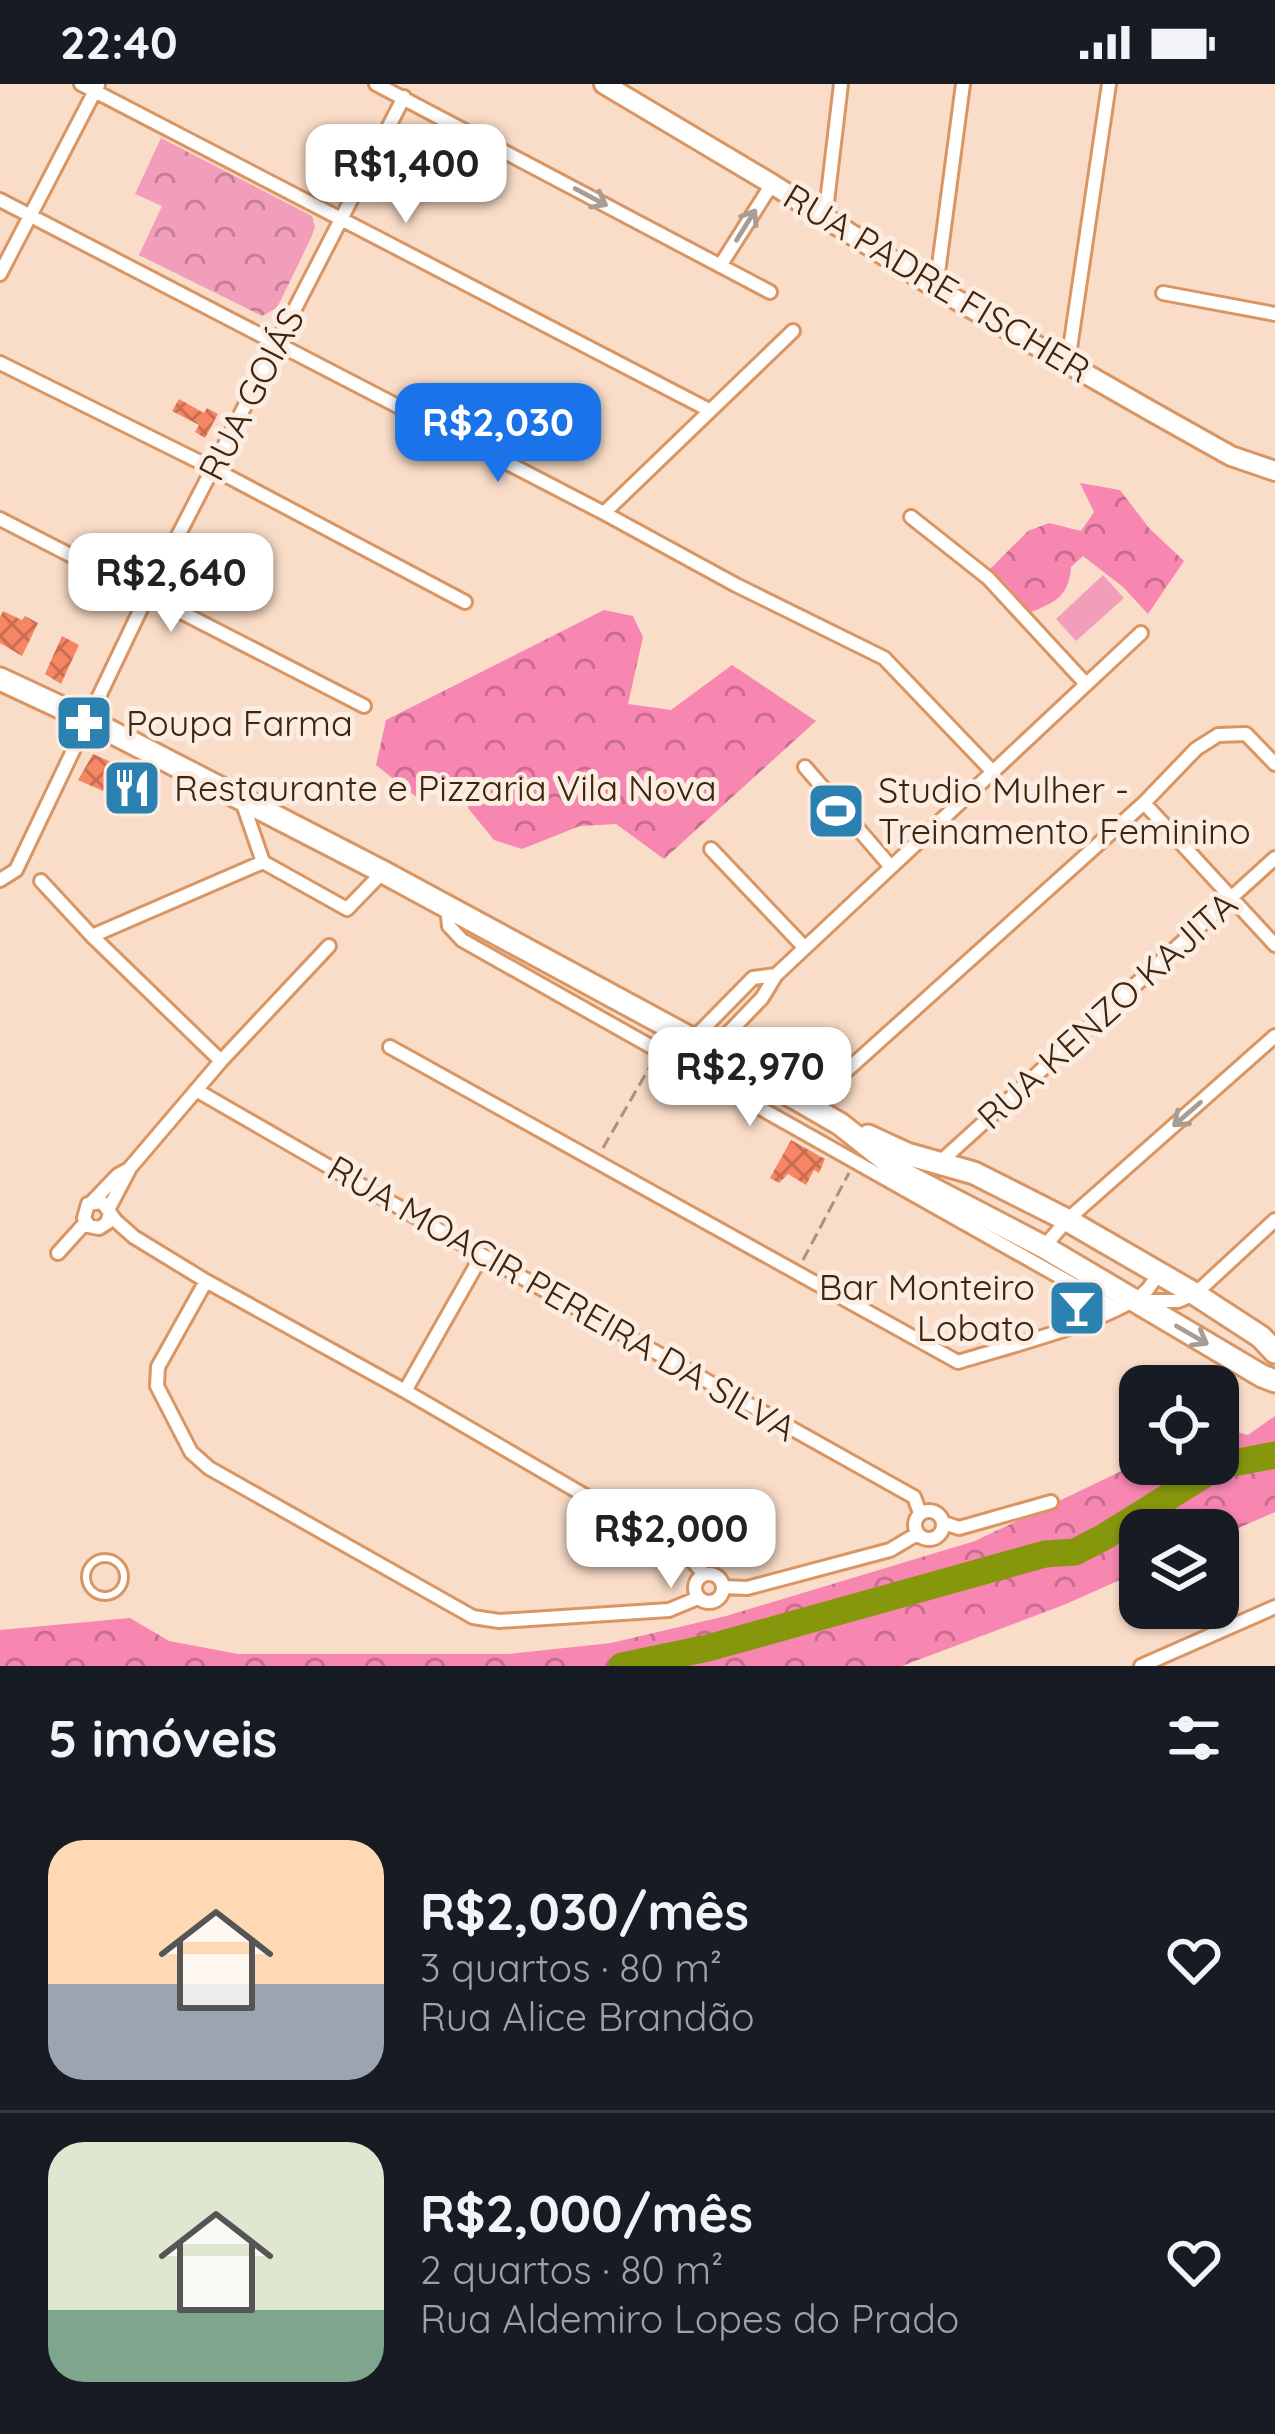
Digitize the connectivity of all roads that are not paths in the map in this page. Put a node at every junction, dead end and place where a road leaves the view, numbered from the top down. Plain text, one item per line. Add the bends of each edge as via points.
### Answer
1 (81, 84) edge
2 (376, 84) edge
3 (604, 84) edge
4 (841, 84) edge
5 (963, 84) edge
6 (1109, 84) edge
7 (96, 88) edge
8 (404, 98) junction
9 (772, 184) junction
10 (0, 200) edge
11 (31, 215) junction
12 (340, 219) junction
13 (825, 219) junction
14 (720, 266) junction
15 (0, 274) edge
16 (936, 288) junction
17 (770, 292) dead end
18 (1163, 292) dead end
19 (1275, 314) edge
20 (793, 331) dead end
21 (278, 344) junction
22 (0, 362) edge
23 (1068, 362) junction
24 (710, 410) junction
25 (214, 469) junction
26 (1275, 471) edge
27 (604, 512) junction
28 (911, 517) dead end
29 (0, 519) edge
30 (147, 596) junction
31 (465, 602) dead end
32 (1141, 633) dead end
33 (0, 680) edge
34 (1086, 685) junction
35 (364, 706) dead end
36 (88, 721) junction
37 (1275, 764) edge
38 (805, 767) dead end
39 (993, 772) junction
40 (242, 800) junction
41 (1144, 803) junction
42 (711, 848) dead end
43 (1275, 858) edge
44 (263, 862) junction
45 (891, 867) junction
46 (383, 872) junction
47 (0, 880) edge
48 (41, 881) dead end
49 (1232, 898) junction
50 (447, 906) junction
51 (92, 936) junction
52 (1275, 945) edge
53 (329, 946) dead end
54 (805, 948) junction
55 (776, 975) junction
56 (1275, 1036) edge
57 (702, 1045) junction
58 (390, 1047) dead end
59 (221, 1061) junction
60 (196, 1090) junction
61 (811, 1106) junction
62 (840, 1124) junction
63 (939, 1163) junction
64 (129, 1168) junction
65 (92, 1202) junction
66 (108, 1216) junction
67 (1067, 1220) junction
68 (1275, 1220) edge
69 (86, 1222) junction
70 (1045, 1247) junction
71 (58, 1253) dead end
72 (482, 1255) junction
73 (1158, 1274) junction
74 (206, 1282) junction
75 (1195, 1294) junction
76 (1124, 1304) junction
77 (1275, 1352) edge
78 (1275, 1381) edge
79 (405, 1391) junction
80 (1051, 1502) dead end
81 (920, 1514) junction
82 (944, 1523) junction
83 (917, 1534) junction
84 (704, 1574) junction
85 (724, 1587) junction
86 (98, 1594) joint
87 (698, 1598) junction
88 (1275, 1607) edge
89 (1141, 1666) edge

1 - 7 street
2 - 8 street
3 - 9 main road, RUA PADRE FISCHER
4 - 13 street
5 - 16 street
6 - 23 street
7 - 11 street
7 - 12 street
8 - 12 street, RUA GOIÁS
8 -> 14 street
9 - 13 main road, RUA PADRE FISCHER
14 -> 9 street
10 - 11 street
11 - 15 street
11 - 21 street
12 - 21 street, RUA GOIÁS
12 - 24 street
13 - 16 main road, RUA PADRE FISCHER
14 - 17 street
16 - 23 main road, RUA PADRE FISCHER
18 - 19 street
20 - 24 street
21 - 25 street, RUA GOIÁS
21 - 27 street
22 - 25 street
23 - 26 main road, RUA PADRE FISCHER via 1231,456
24 - 27 street
25 - 30 street, RUA GOIÁS
25 - 31 street
27 - 39 street via 884,658
28 - 34 street via 988,578
29 - 30 street
30 - 35 street
30 - 36 street, RUA GOIÁS
32 - 34 street
33 - 36 main road
34 - 39 street
36 - 40 main road
36 - 47 street, RUA GOIÁS via 16,870
37 - 41 street via 1246,734 1218,735
38 - 45 street
39 - 45 street
40 - 44 street
40 - 46 main road
41 - 49 street
41 - 61 street
42 - 54 street
43 - 49 street, RUA KENZO KAJITA
44 - 46 street via 347,909
44 - 51 street
45 - 54 street
46 - 50 main road
48 - 51 street
49 - 52 street
49 - 63 street, RUA KENZO KAJITA
50 - 57 main road
50 - 76 street via 449,926 462,940
51 - 59 street
53 - 59 street
54 - 55 street
55 - 57 street via 762,998
55 - 57 street via 752,978
56 -> 67 street
57 - 61 main road
58 - 76 street via 958,1362
59 - 60 street
60 - 64 street
60 - 72 street, RUA MOACIR PEREIRA DA SILVA
61 - 62 main road
62 - 63 main road
62 - 70 main road via 902,1172
63 - 67 main road
64 - 65 street
64 - 66 street
65 - 66 street via 102,1202
65 - 69 street
66 - 69 street via 94,1228
66 - 74 street via 124,1235
67 - 70 street
67 - 73 main road
68 - 75 street
69 - 71 street
70 - 76 main road
72 - 79 street
72 - 81 street, RUA MOACIR PEREIRA DA SILVA via 914,1497
73 - 75 main road
73 - 76 street
74 - 79 street
74 - 87 street via 158,1367 157,1386 191,1452 209,1468 473,1617 669,1610
75 - 76 street
75 - 77 main road
76 -> 78 main road
79 - 84 street via 687,1555
80 - 82 street via 959,1528
81 - 82 street via 935,1512
81 - 83 street
82 - 83 street via 938,1537
83 - 85 street via 890,1550
84 - 85 street
84 - 87 street
85 - 87 street via 715,1601
86 - 86 lane via 110,1596 124,1583 116,1560 97,1558 88,1568 86,1580
88 - 89 street

